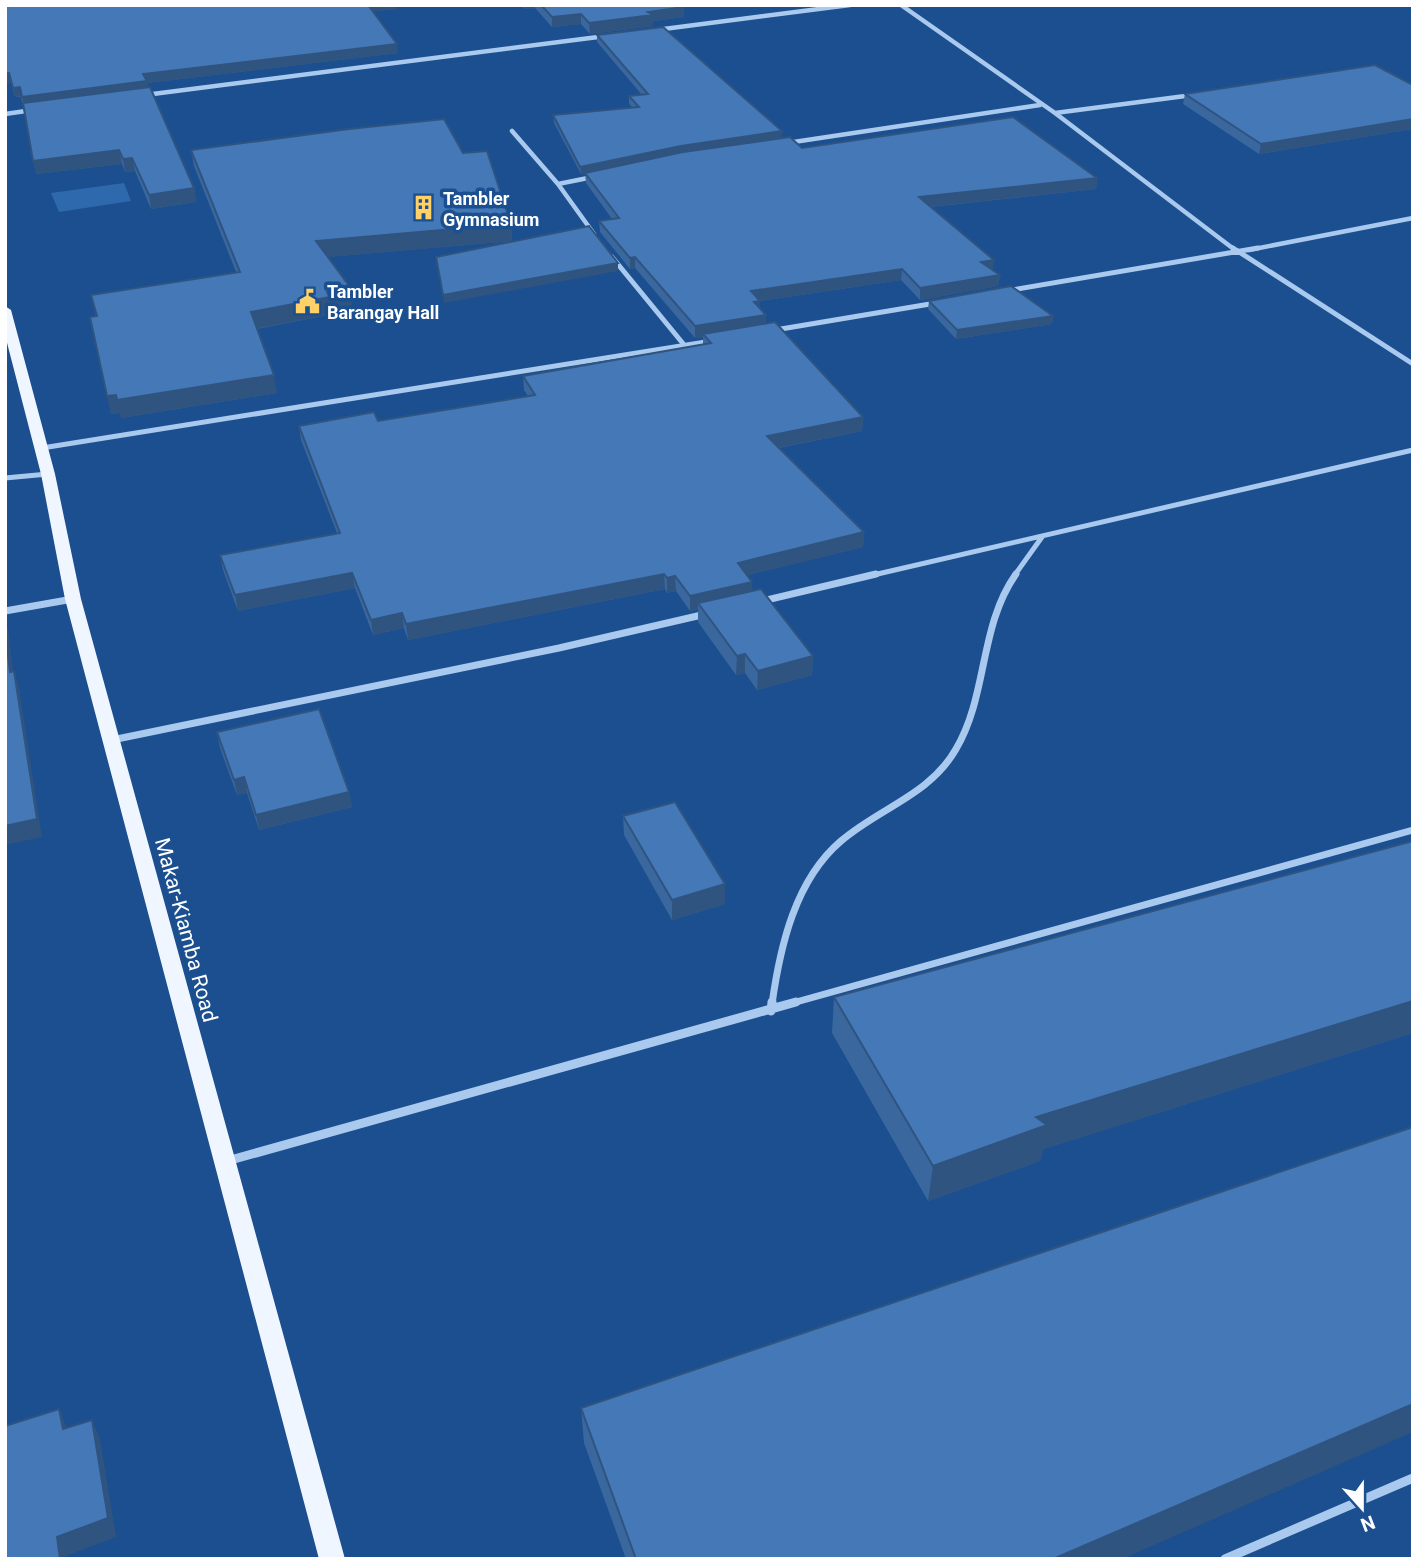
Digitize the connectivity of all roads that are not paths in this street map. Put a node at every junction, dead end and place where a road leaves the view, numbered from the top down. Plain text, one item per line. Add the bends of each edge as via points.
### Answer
1 (850, 5) edge
2 (901, 5) edge
3 (645, 31) edge
4 (617, 34) edge
5 (1200, 94) edge
6 (141, 96) edge
7 (1040, 105) junction
8 (46, 108) edge
9 (1055, 113) junction
10 (5, 114) edge
11 (512, 131) dead end
12 (779, 144) edge
13 (602, 174) edge
14 (558, 184) junction
15 (1413, 218) edge
16 (595, 235) edge
17 (1238, 252) junction
18 (611, 255) edge
19 (995, 293) edge
20 (941, 302) edge
21 (5, 310) edge
22 (766, 332) edge
23 (725, 339) edge
24 (685, 346) junction
25 (1413, 364) edge
26 (42, 448) junction
27 (1413, 450) edge
28 (48, 474) junction
29 (5, 478) edge
30 (1043, 536) junction
31 (73, 598) junction
32 (747, 604) edge
33 (5, 611) edge
34 (720, 611) edge
35 (112, 740) junction
36 (1413, 830) edge
37 (771, 1011) junction
38 (225, 1162) junction
39 (1413, 1478) edge
40 (332, 1559) edge
41 (1225, 1559) edge

1 - 3 street
2 - 7 street
4 - 6 street
5 - 9 street
7 - 9 street
7 - 12 street
8 - 10 street
9 - 17 street
11 - 14 street
13 - 14 street
14 - 16 street
15 - 17 street
17 - 19 street
17 - 25 street
18 - 24 street
20 - 22 street
21 - 26 main road, Makar-Kiamba Road
23 - 24 street
24 - 26 street
26 - 28 main road, Makar-Kiamba Road
27 - 30 street
28 - 29 street
28 - 31 main road, Makar-Kiamba Road
30 - 32 street
30 - 37 street via 1006,588 992,622 977,694 957,748 936,778 840,841 813,873 793,912
31 - 33 street
31 - 35 main road, Makar-Kiamba Road
34 - 35 street
35 - 38 main road, Makar-Kiamba Road
36 - 37 street
37 - 38 street
38 - 40 main road, Makar-Kiamba Road
39 - 41 street

